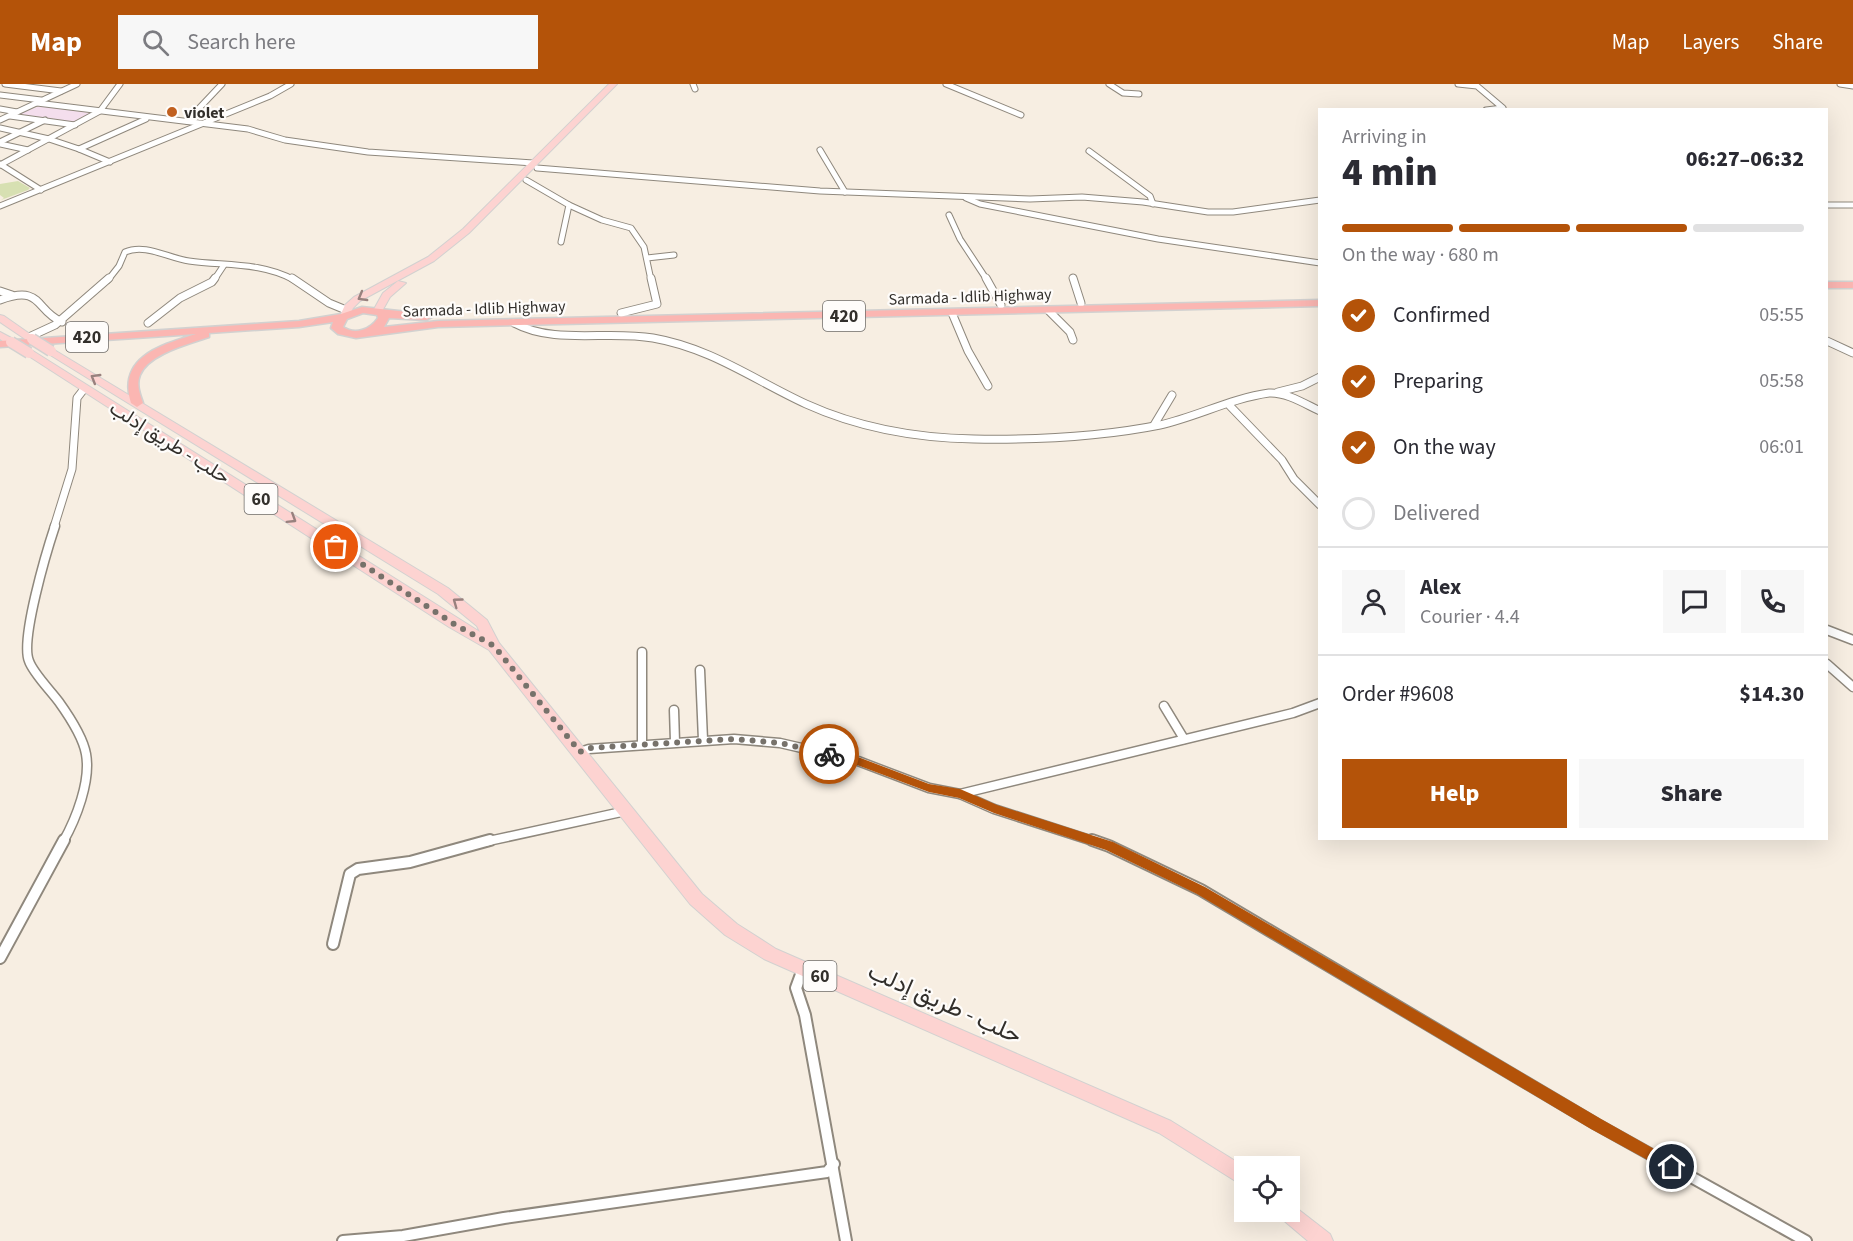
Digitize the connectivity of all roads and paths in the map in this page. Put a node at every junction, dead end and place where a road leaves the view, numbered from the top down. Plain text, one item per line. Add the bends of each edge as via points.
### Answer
1 (2, 84) edge
2 (78, 84) edge
3 (120, 84) edge
4 (222, 84) edge
5 (291, 84) edge
6 (613, 84) edge
7 (622, 84) edge
8 (946, 84) edge
9 (1109, 84) edge
10 (1458, 84) edge
11 (1840, 84) edge
12 (1853, 86) edge
13 (63, 91) junction
14 (1139, 94) dead end
15 (0, 95) edge
16 (43, 100) junction
17 (37, 103) junction
18 (1503, 108) edge
19 (0, 109) edge
20 (100, 111) junction
21 (17, 112) junction
22 (1021, 115) dead end
23 (10, 116) junction
24 (147, 118) junction
25 (0, 120) edge
26 (45, 120) junction
27 (187, 121) junction
28 (206, 123) junction
29 (75, 125) junction
30 (0, 128) edge
31 (19, 132) junction
32 (49, 139) junction
33 (0, 143) edge
34 (79, 149) junction
35 (28, 150) junction
36 (820, 150) dead end
37 (1089, 151) dead end
38 (110, 162) junction
39 (0, 164) edge
40 (535, 166) junction
41 (526, 180) junction
42 (41, 190) junction
43 (845, 192) junction
44 (957, 195) junction
45 (503, 198) junction
46 (1318, 200) edge
47 (1153, 204) junction
48 (1853, 204) edge
49 (569, 205) junction
50 (1828, 205) edge
51 (0, 206) edge
52 (949, 215) dead end
53 (561, 242) dead end
54 (674, 255) dead end
55 (647, 258) junction
56 (1318, 263) edge
57 (225, 266) junction
58 (1073, 278) dead end
59 (1828, 285) edge
60 (1853, 285) edge
61 (0, 291) edge
62 (1828, 292) edge
63 (1853, 292) edge
64 (12, 295) junction
65 (1318, 296) edge
66 (0, 300) edge
67 (1081, 303) junction
68 (1318, 303) edge
69 (1000, 305) junction
70 (1049, 311) junction
71 (380, 312) junction
72 (621, 313) junction
73 (345, 314) junction
74 (952, 314) junction
75 (0, 318) edge
76 (62, 322) junction
77 (148, 323) dead end
78 (514, 323) junction
79 (369, 332) junction
80 (209, 333) junction
81 (343, 333) junction
82 (0, 335) edge
83 (31, 338) junction
84 (1073, 340) dead end
85 (1828, 341) edge
86 (4, 344) edge
87 (1853, 353) edge
88 (1318, 379) edge
89 (988, 386) dead end
90 (84, 389) junction
91 (1271, 393) junction
92 (1172, 395) dead end
93 (137, 403) junction
94 (1230, 406) junction
95 (1318, 410) edge
96 (123, 412) junction
97 (1154, 425) junction
98 (1318, 503) edge
99 (1828, 630) edge
100 (1853, 640) edge
101 (494, 646) junction
102 (642, 652) dead end
103 (1828, 665) edge
104 (700, 670) dead end
105 (1853, 687) edge
106 (1318, 704) edge
107 (1164, 706) dead end
108 (674, 710) dead end
109 (1184, 739) junction
110 (703, 740) junction
111 (675, 742) junction
112 (642, 744) junction
113 (580, 752) junction
114 (960, 794) junction
115 (626, 811) junction
116 (333, 944) dead end
117 (0, 958) edge
118 (803, 969) junction
119 (834, 1164) junction
120 (1234, 1171) edge
121 (1300, 1221) edge
122 (344, 1241) edge
123 (846, 1241) edge
124 (1323, 1241) edge
125 (1806, 1241) edge

1 - 13 street
2 - 13 street
3 - 20 street
4 - 27 street
5 - 28 street
6 - 40 main road
7 - 40 main road
8 - 22 street
9 - 14 street via 1123,93
10 - 18 street via 1477,86
11 - 12 street
13 - 16 street
15 - 16 street
16 - 17 street
17 - 20 street
17 - 21 street
19 - 21 street
20 - 24 street
20 - 29 street
21 - 23 street
23 - 25 street
23 - 26 street
24 - 27 street
24 - 34 street
26 - 29 street
26 - 31 street
27 - 28 street
28 - 38 street
28 - 40 street via 368,152
29 - 32 street
30 - 31 street
31 - 32 street
31 - 33 street
32 - 34 street
32 - 35 street
33 - 35 street
34 - 38 street
35 - 39 street
36 - 43 street
37 - 47 street via 1150,196
38 - 42 street
39 - 42 street
40 - 41 main road
40 - 43 street
40 - 45 main road
41 - 45 main road
41 - 49 street
42 - 51 street
43 - 44 street
44 - 47 street via 1082,197
44 - 56 street via 980,204 1158,239
45 - 71 main road via 456,248 392,290 382,300
45 -> 73 main road via 431,259 357,299
46 - 47 street via 1233,212
48 - 50 street
49 - 53 street
49 - 55 street via 631,228
52 - 69 street
54 - 55 street
55 - 72 street via 657,304
57 - 73 street via 280,273
57 - 76 street via 130,249 114,275
57 - 77 street via 212,282 180,298
58 - 67 street
59 - 60 highway
61 - 64 street
62 - 63 highway
64 - 66 street
64 - 76 street via 40,301 52,318
65 - 67 highway, Sarmada - Idlib Highway / 420
67 - 69 highway, Sarmada - Idlib Highway / 420
68 - 70 highway, Sarmada - Idlib Highway / 420
69 - 72 highway, Sarmada - Idlib Highway / 420
70 - 74 highway, Sarmada - Idlib Highway / 420
70 - 84 street
71 - 72 highway, Sarmada - Idlib Highway / 420 via 430,317
71 - 73 highway, Sarmada - Idlib Highway via 362,310
71 - 79 highway via 382,323
73 - 81 highway via 337,326
73 - 86 highway, 420 via 299,324
74 - 78 highway, Sarmada - Idlib Highway / 420
74 - 89 street
75 - 83 main road
76 - 83 street
78 - 79 highway, Sarmada - Idlib Highway / 420 via 430,325
78 - 97 street via 525,330 548,334 621,334 689,346 843,419 903,433 954,440 1008,439
79 - 81 highway, Sarmada - Idlib Highway
80 - 81 highway, 420 via 295,329
80 - 86 highway, 420
80 - 93 highway via 162,351 142,364 131,383
82 - 86 main road
93 -> 83 main road, حلب - طريق إدلب / 60, bridge
85 - 87 street
86 - 90 main road, حلب - طريق إدلب / 60, bridge via 29,353
88 - 91 street
90 - 96 main road, حلب - طريق إدلب / 60
90 - 117 street via 77,398 72,469 40,573 28,660 68,714 86,751 88,767 75,820
91 - 94 street
91 - 95 street via 1291,397
92 - 97 street
93 - 96 main road
101 -> 93 main road, حلب - طريق إدلب / 60 via 482,623 443,591
94 - 97 street
94 - 98 street
96 -> 101 main road, حلب - طريق إدلب / 60
99 - 100 street
101 - 113 main road, حلب - طريق إدلب / 60
102 - 112 street
103 - 105 street
104 - 110 street
106 - 109 street
107 - 109 street
108 - 111 street
109 - 114 street
110 - 111 street
110 - 114 street via 780,743 841,756 929,788
111 - 112 street
112 - 113 street
113 - 115 main road, حلب - طريق إدلب / 60
114 - 125 street via 1109,846 1201,890 1596,1124
115 - 116 street via 410,862 358,869 350,874
115 - 118 main road, حلب - طريق إدلب / 60 via 714,918 770,954
118 - 119 street via 796,988
118 - 120 main road, حلب - طريق إدلب / 60 via 1165,1127
119 - 122 street via 827,1173 403,1236
119 - 123 street
121 - 124 main road

